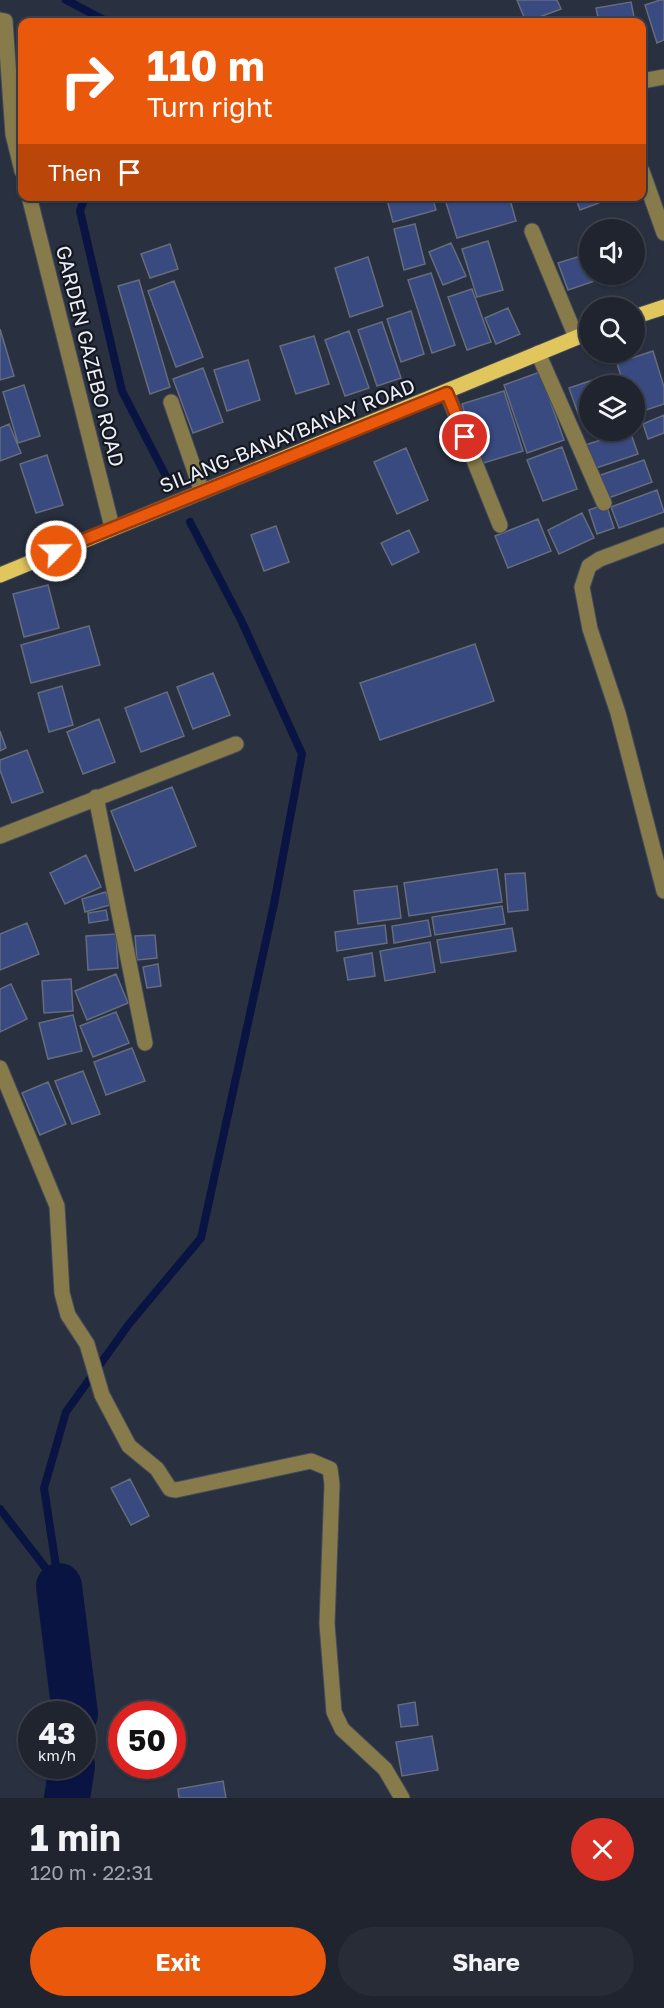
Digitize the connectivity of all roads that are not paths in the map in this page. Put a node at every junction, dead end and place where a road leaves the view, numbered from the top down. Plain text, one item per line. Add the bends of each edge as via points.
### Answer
1 (0, 20) edge
2 (664, 77) edge
3 (646, 80) edge
4 (6, 135) edge
5 (18, 162) edge
6 (646, 182) edge
7 (30, 201) edge
8 (532, 231) dead end
9 (664, 233) edge
10 (664, 307) edge
11 (645, 313) edge
12 (579, 326) edge
13 (579, 336) edge
14 (538, 353) junction
15 (447, 393) junction
16 (171, 402) dead end
17 (202, 492) junction
18 (604, 503) dead end
19 (500, 525) dead end
20 (112, 527) junction
21 (664, 535) edge
22 (0, 575) edge
23 (236, 744) dead end
24 (96, 797) junction
25 (0, 836) edge
26 (664, 891) edge
27 (145, 1043) dead end
28 (0, 1068) edge
29 (5, 1093) edge
30 (402, 1798) edge

1 - 4 street via 5,21
2 - 3 street
4 - 5 street
6 - 9 street
7 - 20 street, GARDEN GAZEBO ROAD
8 - 12 street
10 - 11 main road
13 - 14 main road, SILANG-BANAYBANAY ROAD
14 - 15 main road, SILANG-BANAYBANAY ROAD
14 - 18 street
15 - 17 main road, SILANG-BANAYBANAY ROAD
15 - 19 street
16 - 17 street
17 - 20 main road, SILANG-BANAYBANAY ROAD
20 - 22 main road, SILANG-BANAYBANAY ROAD
21 - 26 street via 600,559 589,566 582,587
23 - 24 street
24 - 25 street
24 - 27 street
28 - 29 street
29 - 30 street via 57,1206 62,1293 68,1316 87,1344 101,1389 129,1446 158,1469 170,1489 192,1489 311,1461 330,1468 333,1484 327,1624 334,1712 342,1729 385,1769

